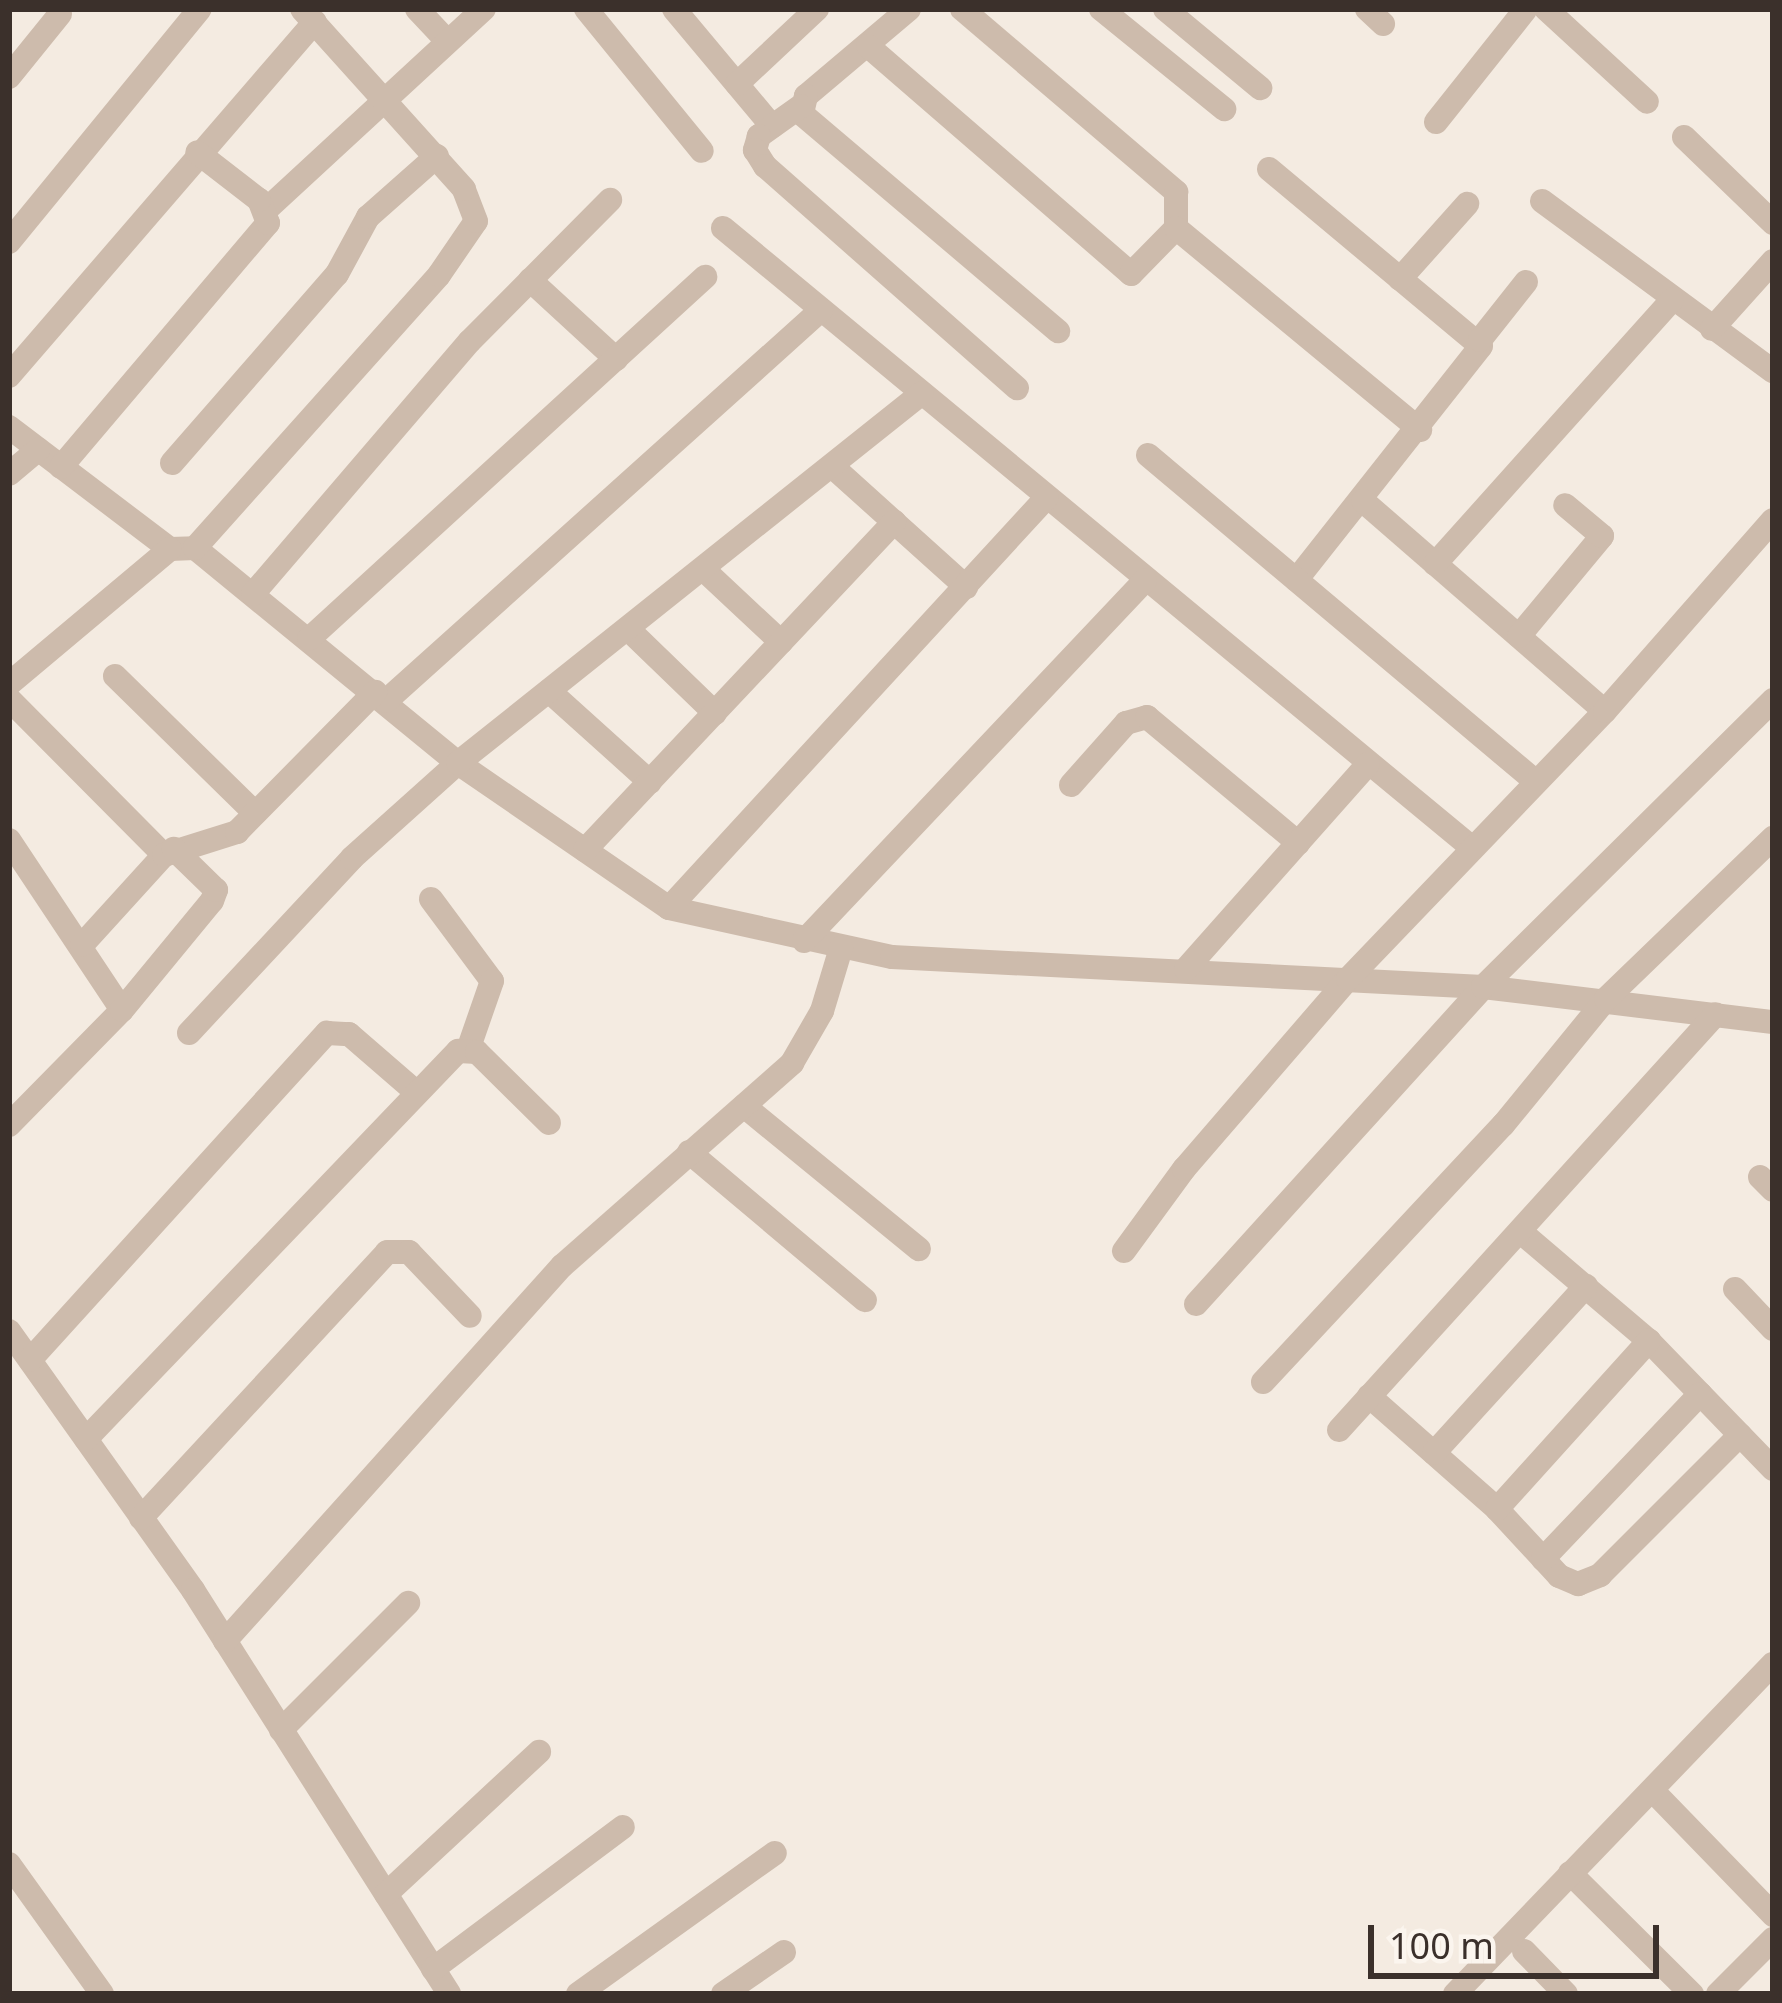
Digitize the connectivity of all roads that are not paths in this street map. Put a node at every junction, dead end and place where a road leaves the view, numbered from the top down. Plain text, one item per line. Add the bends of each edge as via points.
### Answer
1 (200, 9) edge
2 (417, 9) edge
3 (484, 9) edge
4 (586, 9) edge
5 (817, 9) edge
6 (909, 9) edge
7 (962, 9) edge
8 (1102, 9) edge
9 (1165, 9) edge
10 (1526, 9) edge
11 (1546, 9) edge
12 (1587, 9) edge
13 (676, 10) edge
14 (60, 14) dead end
15 (308, 16) edge
16 (1568, 29) junction
17 (447, 40) junction
18 (868, 46) junction
19 (9, 77) edge
20 (737, 84) junction
21 (1260, 88) dead end
22 (387, 98) junction
23 (1647, 102) dead end
24 (801, 106) junction
25 (1224, 109) dead end
26 (1436, 122) dead end
27 (772, 126) junction
28 (1684, 137) dead end
29 (702, 151) dead end
30 (197, 152) junction
31 (437, 156) junction
32 (1269, 169) dead end
33 (610, 200) dead end
34 (1542, 201) dead end
35 (1467, 204) dead end
36 (267, 209) junction
37 (1773, 223) edge
38 (723, 228) dead end
39 (1176, 228) junction
40 (9, 242) edge
41 (1773, 261) edge
42 (705, 277) dead end
43 (1400, 279) junction
44 (530, 280) junction
45 (1526, 282) dead end
46 (1672, 300) junction
47 (821, 310) junction
48 (1712, 329) junction
49 (1058, 331) dead end
50 (1480, 340) junction
51 (616, 359) junction
52 (1773, 371) edge
53 (9, 376) edge
54 (1017, 388) dead end
55 (922, 393) junction
56 (9, 428) edge
57 (1420, 430) junction
58 (38, 450) junction
59 (1148, 455) dead end
60 (172, 463) dead end
61 (61, 467) junction
62 (834, 468) junction
63 (9, 474) edge
64 (1047, 497) junction
65 (1363, 501) junction
66 (1565, 506) dead end
67 (1773, 520) edge
68 (894, 522) junction
69 (182, 549) junction
70 (1436, 564) junction
71 (703, 569) junction
72 (1296, 580) junction
73 (1145, 581) junction
74 (966, 587) junction
75 (253, 594) junction
76 (628, 629) junction
77 (1519, 636) junction
78 (310, 639) junction
79 (782, 642) junction
80 (115, 676) dead end
81 (9, 684) edge
82 (549, 691) junction
83 (381, 697) junction
84 (9, 699) edge
85 (1773, 700) edge
86 (1605, 711) junction
87 (715, 713) junction
88 (458, 763) junction
89 (1368, 764) junction
90 (1534, 781) junction
91 (650, 782) junction
92 (1071, 785) dead end
93 (255, 814) junction
94 (1773, 838) edge
95 (9, 839) edge
96 (1298, 843) junction
97 (1472, 847) junction
98 (585, 850) junction
99 (169, 852) junction
100 (431, 899) dead end
101 (668, 908) junction
102 (804, 941) junction
103 (82, 945) junction
104 (841, 948) junction
105 (1186, 969) junction
106 (1348, 980) junction
107 (1483, 987) junction
108 (1606, 999) junction
109 (122, 1010) junction
110 (1716, 1014) junction
111 (1773, 1022) edge
112 (189, 1034) dead end
113 (468, 1050) junction
114 (416, 1092) junction
115 (744, 1106) junction
116 (549, 1123) dead end
117 (9, 1126) edge
118 (689, 1152) junction
119 (1522, 1233) junction
120 (919, 1249) dead end
121 (1124, 1251) dead end
122 (1586, 1286) junction
123 (1735, 1289) dead end
124 (865, 1300) dead end
125 (1196, 1304) dead end
126 (470, 1316) dead end
127 (1773, 1329) edge
128 (9, 1331) edge
129 (1649, 1341) junction
130 (30, 1360) junction
131 (1263, 1382) dead end
132 (1700, 1394) junction
133 (1370, 1396) junction
134 (1339, 1430) dead end
135 (1741, 1436) junction
136 (86, 1439) junction
137 (1433, 1453) junction
138 (1773, 1469) edge
139 (1497, 1509) junction
140 (141, 1518) junction
141 (1543, 1559) junction
142 (408, 1603) dead end
143 (225, 1641) junction
144 (1773, 1664) edge
145 (281, 1730) junction
146 (539, 1752) dead end
147 (1653, 1791) junction
148 (623, 1827) dead end
149 (775, 1853) dead end
150 (9, 1864) edge
151 (1570, 1873) junction
152 (386, 1894) junction
153 (1773, 1915) edge
154 (1773, 1939) edge
155 (1524, 1951) dead end
156 (784, 1952) dead end
157 (433, 1969) junction
158 (101, 1994) edge
159 (449, 1994) edge
160 (578, 1994) edge
161 (723, 1994) edge
162 (1455, 1994) edge
163 (1566, 1994) edge
164 (1692, 1994) edge
165 (1718, 1994) edge

1 - 40 street
2 - 17 street
3 - 17 street
4 - 29 street
5 - 20 street
6 - 18 street
7 - 39 street via 1176,192
8 - 25 street
9 - 21 street
10 - 26 street
11 - 16 street
12 - 16 street
13 - 20 street
14 - 19 street
15 - 22 street
15 - 30 street
16 - 23 street
17 - 22 street
18 - 24 street
18 - 39 street via 1131,274
20 - 27 street
22 - 31 street
22 - 36 street
24 - 27 street
24 - 49 street
27 - 54 street via 755,150 765,166
28 - 37 street
30 - 36 street
30 - 53 street
31 - 60 street via 368,218 338,274
31 - 69 street via 476,208 469,233
32 - 43 street
33 - 44 street
34 - 46 street
35 - 43 street
36 - 61 street via 260,240
38 - 47 street
39 - 57 street
41 - 48 street
42 - 51 street
43 - 50 street
44 - 51 street
44 - 75 street
45 - 50 street
46 - 48 street
46 - 70 street
47 - 55 street
47 - 83 street
48 - 52 street
50 - 57 street
51 - 78 street
55 - 62 street
55 - 64 street
56 - 58 street
57 - 65 street
58 - 61 street
58 - 63 street
59 - 72 street
61 - 69 street
62 - 68 street
62 - 71 street
64 - 73 street
64 - 74 street
65 - 70 street
65 - 72 street
66 - 77 street via 1602,536
67 - 86 street
68 - 74 street
68 - 79 street
69 - 75 street
69 - 81 street
70 - 77 street
71 - 76 street
71 - 79 street
72 - 90 street
73 - 89 street
73 - 102 street
74 - 101 street
75 - 78 street
76 - 82 street
76 - 87 street
77 - 86 street
78 - 83 street
79 - 87 street
80 - 93 street
82 - 88 street
82 - 91 street
83 - 88 street
83 - 93 street
84 - 99 street
85 - 107 street
86 - 90 street
87 - 91 street
88 - 98 street
88 - 112 street via 352,858
89 - 96 street
89 - 97 street
90 - 97 street
91 - 98 street
92 - 96 street via 1126,723 1147,717
93 - 99 street via 213,844
94 - 108 street
95 - 103 street
96 - 105 street
97 - 106 street
98 - 101 street
99 - 103 street
99 - 109 street via 216,890
100 - 113 street via 492,981
101 - 102 street
102 - 104 street
103 - 109 street
104 - 105 street
104 - 115 street via 807,1042
105 - 106 street
106 - 107 street
106 - 121 street
107 - 108 street
107 - 125 street
108 - 110 street
108 - 131 street via 1503,1126
109 - 117 street
110 - 111 street
110 - 119 street
113 - 114 street
113 - 116 street
114 - 130 street via 349,1034 327,1034
114 - 136 street
115 - 118 street
115 - 120 street
118 - 124 street
118 - 143 street via 562,1266
119 - 122 street
119 - 133 street
122 - 129 street
122 - 137 street
123 - 127 street
126 - 140 street via 409,1252 387,1252
128 - 130 street
129 - 132 street
129 - 139 street
130 - 136 street
132 - 135 street
132 - 141 street
133 - 134 street
133 - 137 street
135 - 138 street
135 - 141 street via 1589,1584 1559,1576
136 - 140 street
137 - 139 street
139 - 141 street
140 - 143 street
142 - 145 street
143 - 145 street
144 - 147 street
145 - 152 street
146 - 152 street
147 - 151 street
147 - 153 street
148 - 157 street
149 - 160 street
150 - 158 street
151 - 162 street
151 - 164 street
152 - 157 street
154 - 165 street
155 - 163 street
156 - 161 street
157 - 159 street

